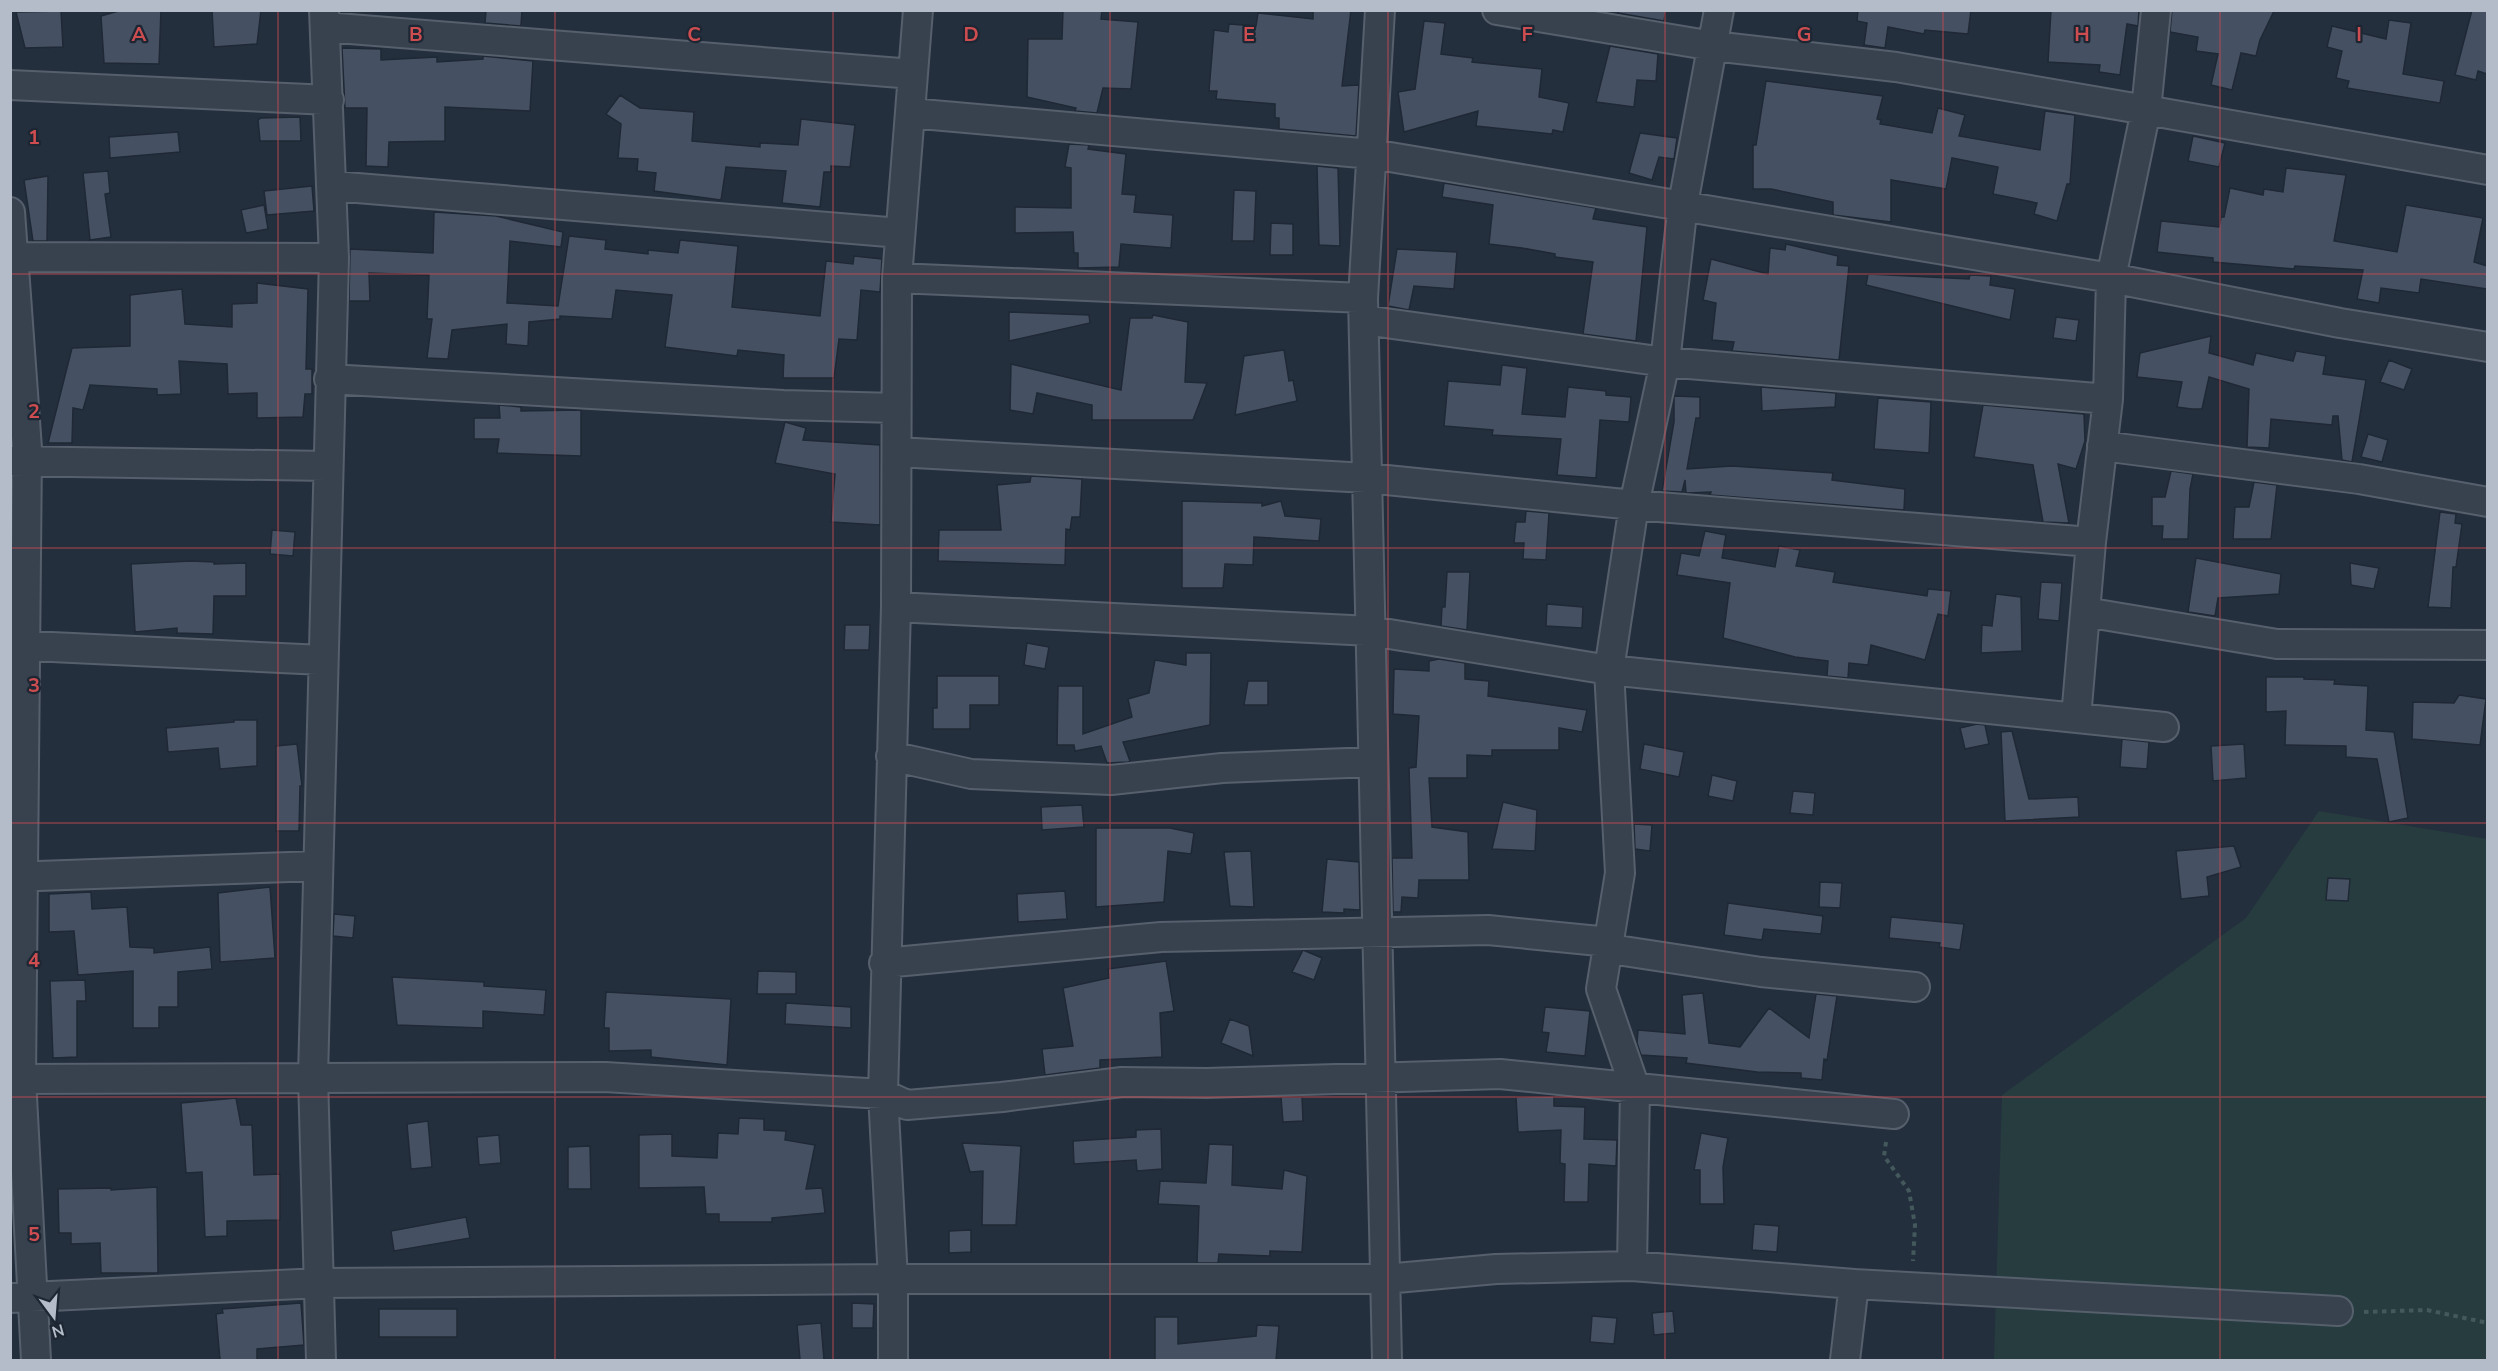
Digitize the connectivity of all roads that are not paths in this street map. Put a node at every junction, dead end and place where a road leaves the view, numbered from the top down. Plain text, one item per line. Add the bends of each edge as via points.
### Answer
1 (918, 10) edge
2 (1380, 10) edge
3 (1497, 10) edge
4 (1719, 10) edge
5 (2156, 10) edge
6 (325, 19) edge
7 (1713, 46) junction
8 (913, 74) junction
9 (10, 85) edge
10 (329, 99) junction
11 (2146, 110) junction
12 (910, 113) junction
13 (1372, 154) junction
14 (2487, 170) edge
15 (333, 186) junction
16 (1683, 204) junction
17 (10, 212) edge
18 (900, 232) junction
19 (12, 257) edge
20 (334, 258) junction
21 (897, 278) junction
22 (2111, 278) junction
23 (1364, 309) junction
24 (2487, 347) edge
25 (1665, 362) junction
26 (329, 379) junction
27 (2108, 399) junction
28 (896, 408) junction
29 (2102, 446) junction
30 (897, 452) junction
31 (19, 461) edge
32 (327, 466) junction
33 (1367, 478) junction
34 (2487, 502) edge
35 (1634, 505) junction
36 (2091, 542) junction
37 (896, 607) junction
38 (2085, 612) junction
39 (1371, 631) junction
40 (18, 644) edge
41 (2487, 645) edge
42 (323, 660) junction
43 (1609, 670) junction
44 (2076, 718) junction
45 (2164, 727) dead end
46 (891, 756) junction
47 (1373, 762) junction
48 (318, 866) junction
49 (16, 877) edge
50 (1378, 933) junction
51 (1607, 945) junction
52 (884, 963) junction
53 (1915, 987) dead end
54 (313, 1077) junction
55 (1381, 1078) junction
56 (16, 1079) edge
57 (1635, 1088) junction
58 (883, 1094) junction
59 (1894, 1114) road end
60 (1632, 1266) junction
61 (893, 1279) junction
62 (1385, 1279) junction
63 (319, 1283) junction
64 (1854, 1284) junction
65 (22, 1298) edge
66 (2338, 1311) road end
67 (36, 1360) edge
68 (321, 1360) edge
69 (893, 1360) edge
70 (1387, 1360) edge
71 (1845, 1360) edge

1 - 8 street
2 - 13 street
3 - 7 street
4 - 7 street
5 - 11 street
6 - 8 street
6 - 10 street
7 - 11 street via 1896,67
7 - 16 street
8 - 12 street
9 - 10 street
10 - 15 street
11 - 14 street
11 - 22 street
12 - 13 street
12 - 18 street
13 - 16 street
13 - 23 street
15 - 18 street
15 - 20 street
16 - 22 street
16 - 25 street
17 - 19 street
18 - 21 street
19 - 20 street
19 - 31 street
20 - 26 street
21 - 23 street
21 - 28 street
22 - 24 street
22 - 27 street
23 - 25 street
23 - 33 street
25 - 27 street
25 - 35 street
26 - 28 street
26 - 32 street
27 - 29 street
28 - 30 street
29 - 34 street via 2359,479
29 - 36 street
30 - 33 street
30 - 37 street
31 - 32 street
31 - 40 street
32 - 42 street
33 - 35 street
33 - 39 street
35 - 36 street
35 - 43 street
36 - 38 street
37 - 39 street
37 - 46 street
38 - 41 street via 2277,644
38 - 44 street
39 - 43 street
39 - 47 street
40 - 42 street
40 - 49 street
42 - 48 street
43 - 44 street
43 - 51 street via 1620,873
44 - 45 street
46 - 47 street via 971,774 1111,780 1222,768
46 - 52 street
47 - 50 street
48 - 49 street
48 - 54 street
49 - 56 street
50 - 51 street via 1488,930
50 - 52 street via 1161,937
50 - 55 street
51 - 53 street via 1617,950 1761,972
51 - 57 street via 1600,989
52 - 58 street
54 - 56 street
54 - 58 street via 605,1077
54 - 63 street
55 - 57 street via 1500,1074
55 - 58 street via 1122,1082 907,1105
55 - 62 street
56 - 65 street
57 - 59 street
57 - 60 street
58 - 61 street
60 - 62 street via 1496,1269
60 - 64 street
61 - 62 street
61 - 63 street
61 - 69 street
62 - 70 street
63 - 65 street
63 - 68 street
64 - 66 street
64 - 71 street
65 - 67 street

